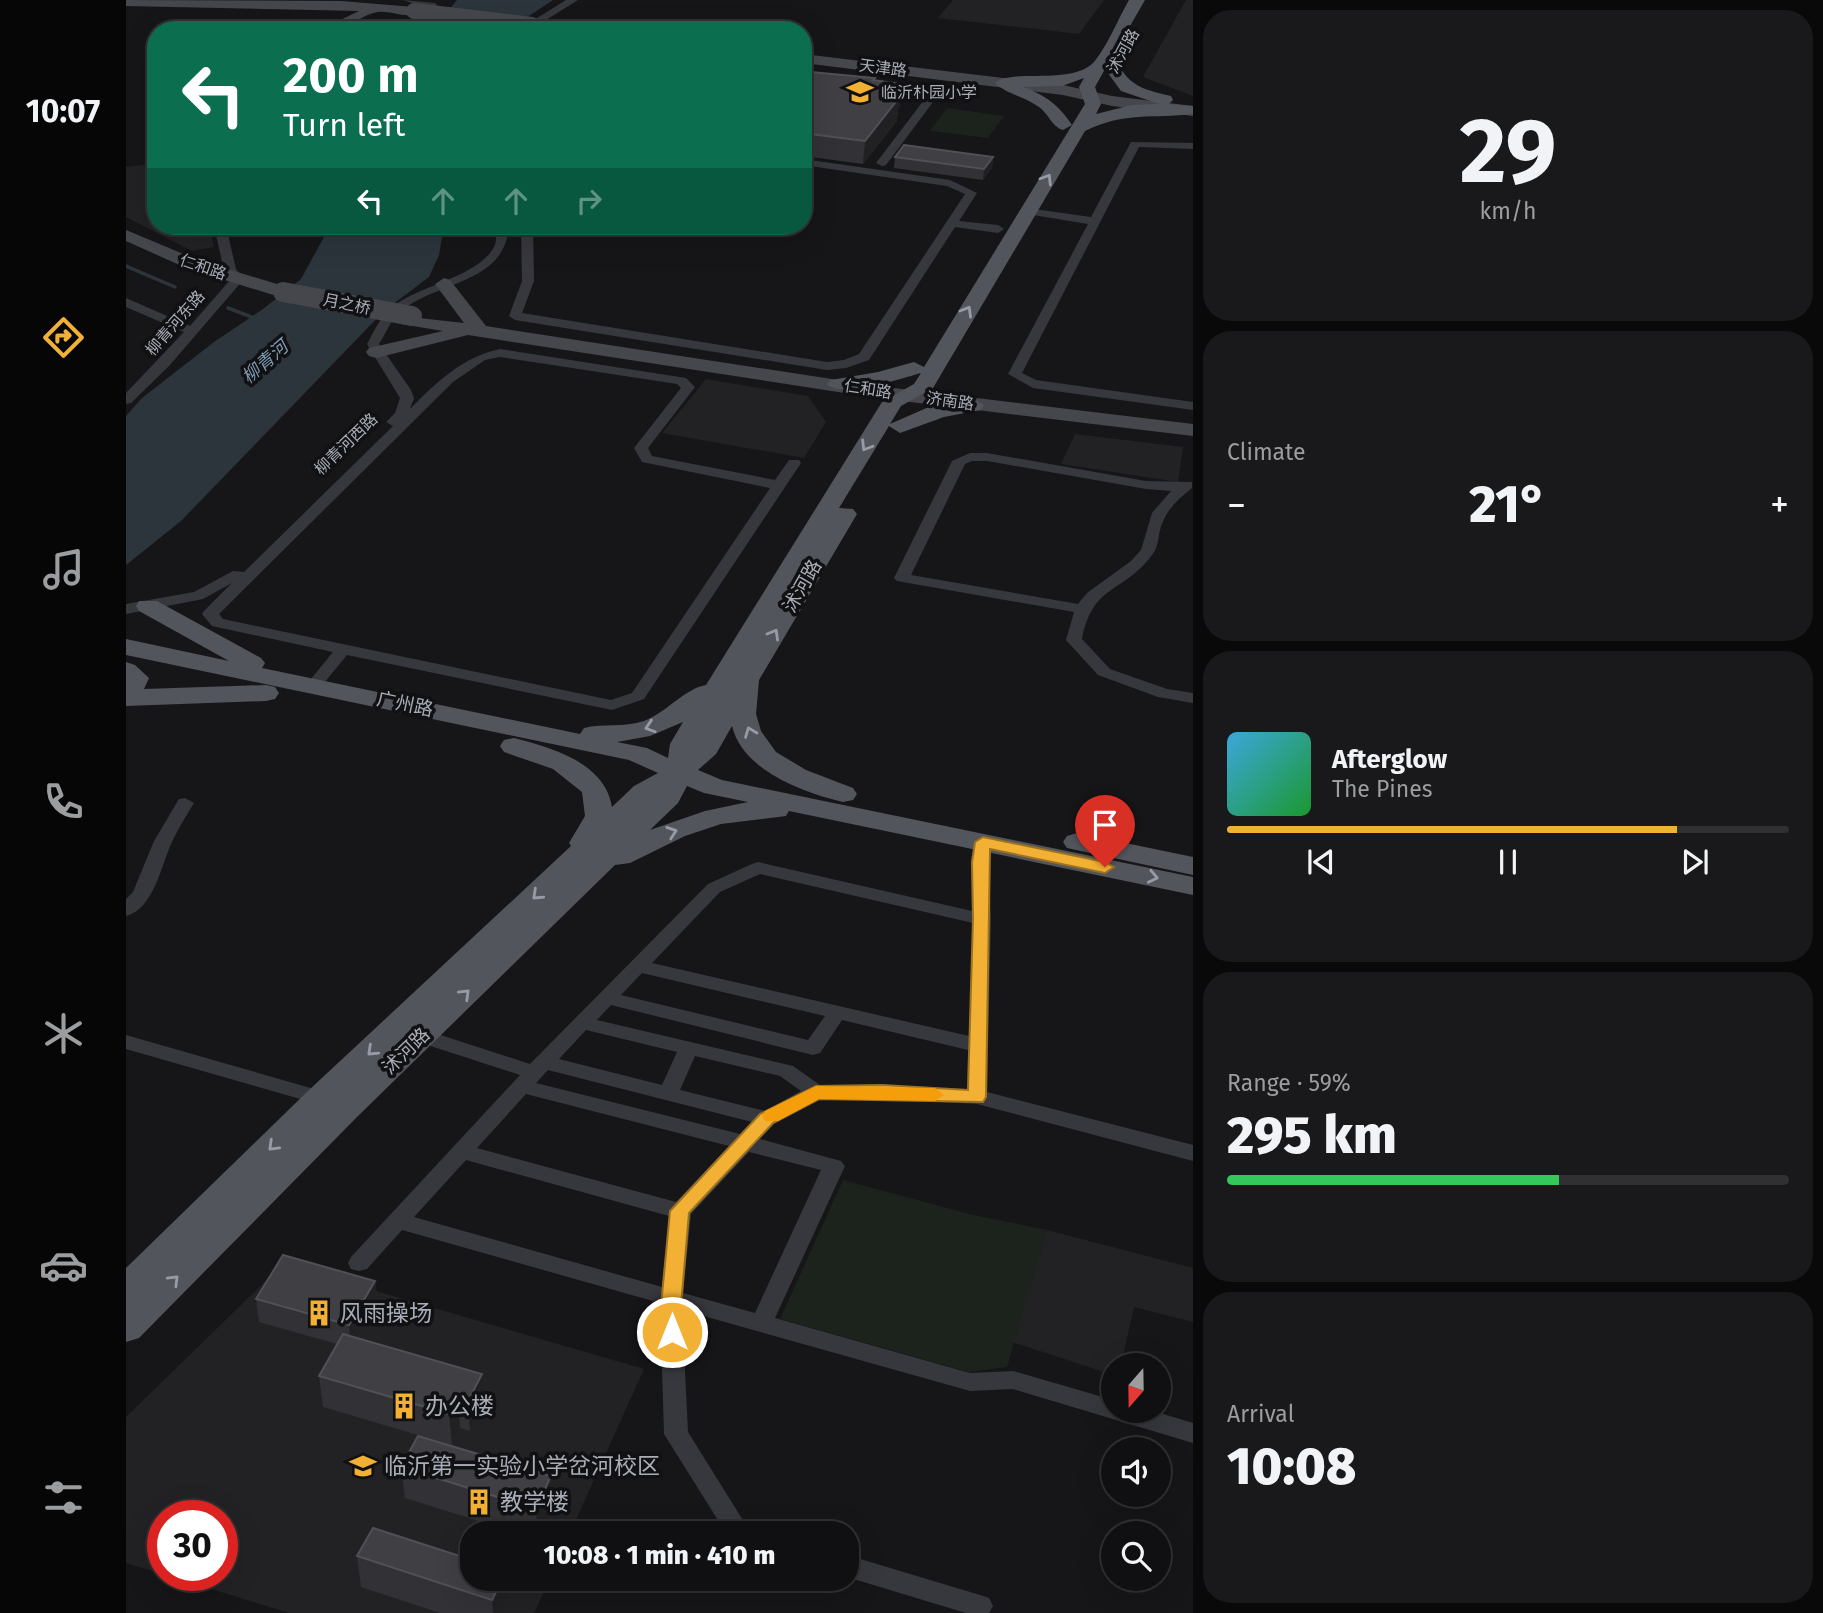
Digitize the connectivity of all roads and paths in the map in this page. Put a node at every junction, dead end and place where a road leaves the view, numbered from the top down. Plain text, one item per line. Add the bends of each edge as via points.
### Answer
1 (573, 0) edge
2 (1137, 0) edge
3 (1151, 0) edge
4 (133, 3) edge
5 (374, 7) edge
6 (411, 9) edge
7 (554, 12) junction
8 (348, 21) edge
9 (419, 21) edge
10 (485, 21) edge
11 (539, 21) edge
12 (570, 21) edge
13 (812, 61) edge
14 (812, 63) edge
15 (1106, 68) junction
16 (869, 80) junction
17 (1001, 84) junction
18 (1088, 96) junction
19 (1191, 108) edge
20 (1071, 127) junction
21 (1193, 146) edge
22 (812, 163) edge
23 (882, 163) dead end
24 (1027, 211) junction
25 (1093, 220) junction
26 (951, 222) junction
27 (998, 229) junction
28 (222, 235) edge
29 (502, 235) edge
30 (527, 235) edge
31 (126, 237) edge
32 (236, 280) junction
33 (444, 284) junction
34 (281, 293) joint
35 (126, 302) edge
36 (410, 318) joint
37 (475, 330) junction
38 (192, 331) junction
39 (376, 352) junction
40 (616, 362) junction
41 (923, 369) junction
42 (839, 385) junction
43 (908, 395) junction
44 (127, 398) edge
45 (974, 404) junction
46 (1193, 405) edge
47 (890, 424) junction
48 (1193, 431) edge
49 (794, 463) dead end
50 (1189, 484) edge
51 (779, 485) junction
52 (137, 607) edge
53 (1082, 610) junction
54 (192, 631) junction
55 (343, 649) junction
56 (129, 658) edge
57 (737, 675) junction
58 (314, 685) junction
59 (272, 686) junction
60 (127, 698) edge
61 (1193, 698) edge
62 (525, 739) junction
63 (681, 771) junction
64 (185, 803) dead end
65 (842, 804) junction
66 (983, 842) junction
67 (1193, 866) edge
68 (582, 867) junction
69 (1193, 886) edge
70 (126, 910) edge
71 (982, 919) junction
72 (638, 966) junction
73 (607, 998) junction
74 (836, 1014) junction
75 (583, 1023) junction
76 (422, 1036) junction
77 (126, 1042) edge
78 (978, 1045) junction
79 (689, 1048) junction
80 (533, 1074) junction
81 (816, 1092) junction
82 (668, 1094) junction
83 (977, 1097) junction
84 (321, 1098) junction
85 (767, 1119) junction
86 (744, 1143) junction
87 (462, 1151) junction
88 (1193, 1153) edge
89 (680, 1211) junction
90 (398, 1221) junction
91 (359, 1263) dead end
92 (126, 1290) edge
93 (672, 1298) junction
94 (761, 1323) junction
95 (126, 1328) edge
96 (1101, 1406) edge
97 (1159, 1423) edge
98 (1193, 1433) edge
99 (731, 1521) edge
100 (859, 1570) edge
101 (980, 1606) dead end

1 - 7 street
2 - 15 main road, 沭河路
3 - 15 main road, 沭河路
4 - 5 street
4 - 5 main road
5 - 6 main road
5 - 8 main road
6 - 9 street via 432,5 437,10
6 - 10 main road, bridge
7 - 11 street
7 - 12 main road
13 - 17 main road, 天津路
14 - 16 street, 天津路
15 - 17 main road via 1062,81
15 - 18 main road, 沭河路 via 1102,89
15 - 19 main road via 1128,90
16 - 17 street, 天津路
16 - 23 street via 931,98
17 - 18 street, 天津路
17 - 20 main road via 1047,103
18 - 19 main road, 天津路
18 - 20 main road, 沭河路 via 1093,104
19 - 20 main road via 1117,111
24 -> 20 main road, 沭河路
20 - 27 main road, 沭河路
21 - 25 street via 1135,144
22 - 26 street via 964,187 971,193
24 - 25 street
41 -> 24 main road, 沭河路
25 - 46 street via 1015,374 1033,384
26 - 27 street
26 - 30 street via 864,357 846,365 827,366 515,316 528,281
27 - 41 main road, 沭河路
28 - 32 street
29 - 33 street via 500,248 491,258
31 - 32 street, 仁和路 via 188,266
32 - 34 street, 仁和路
32 - 38 street, 柳青河东路
33 - 37 main road
33 - 39 street via 392,313 373,344
34 - 36 main road, 月之桥, bridge
35 - 38 street
36 - 37 street, 仁和路
37 - 39 main road
37 - 40 street, 仁和路
37 - 42 main road, 仁和路
38 - 44 street, 柳青河东路
39 - 52 street, 柳青河西路 via 402,384 407,398 401,415 235,577 198,596
40 - 42 street, 仁和路
40 - 51 street via 688,387 641,447 647,459
40 - 55 street via 500,353 481,357 448,379 209,614 218,623
41 - 42 main road
41 - 43 main road, 沭河路 via 922,387
41 - 45 main road
42 - 43 street, 仁和路
42 - 47 main road
43 - 45 main road, 济南路
43 - 47 main road, 沭河路 via 912,405
45 - 47 main road
45 - 48 main road, 济南路
47 - 57 main road, 沭河路
49 - 51 street
50 - 53 street via 1163,504 1149,550 1133,568 1101,587
50 - 53 street via 1146,485 987,457 959,461 902,578
51 - 55 street via 638,696 612,705
52 - 54 main road
53 - 61 street via 1076,616 1074,640 1104,672 1164,694
54 - 56 main road via 184,645
54 - 59 main road
55 - 58 street
56 - 59 main road, 广州路
56 - 60 main road via 136,678
57 -> 62 main road via 682,715 647,730
57 - 63 main road, 沭河路 via 706,748
65 -> 57 main road via 780,768 756,748 743,715
58 - 59 main road, 广州路
58 - 62 main road, 广州路
59 - 60 main road
59 - 62 main road, 广州路
62 - 63 main road, 广州路 via 625,769
62 - 68 main road via 595,789 599,816
63 - 65 main road, 广州路 via 714,787
63 - 68 main road, 沭河路 via 668,797
64 - 70 street via 141,894
65 - 66 main road, 广州路
65 - 67 main road, 广州路
68 -> 65 main road via 712,818 753,809
66 -> 69 main road, 广州路
66 - 71 street
76 -> 68 main road, 沭河路
68 -> 84 main road, 沭河路
71 - 72 street via 758,868 714,888
71 - 78 street
72 - 73 street
72 - 74 street
73 - 74 street via 813,1048
73 - 75 street
74 - 78 street
75 - 79 street
75 - 80 street
76 - 80 street
95 -> 76 main road, 沭河路
77 - 84 street
78 - 83 street
79 - 81 street via 786,1071
79 - 82 street
80 - 82 street
80 - 86 street
80 - 87 street
81 - 83 street
81 - 85 street
82 - 85 street
83 - 88 street
84 -> 92 main road, 沭河路
85 - 86 street
86 - 89 street
86 - 94 street via 834,1166
87 - 89 street
87 - 90 street
89 - 93 street
90 - 91 street
90 - 93 street
93 - 94 street
93 - 99 street via 676,1434
94 - 96 street via 970,1382 1013,1380
97 - 98 street
100 - 101 street

